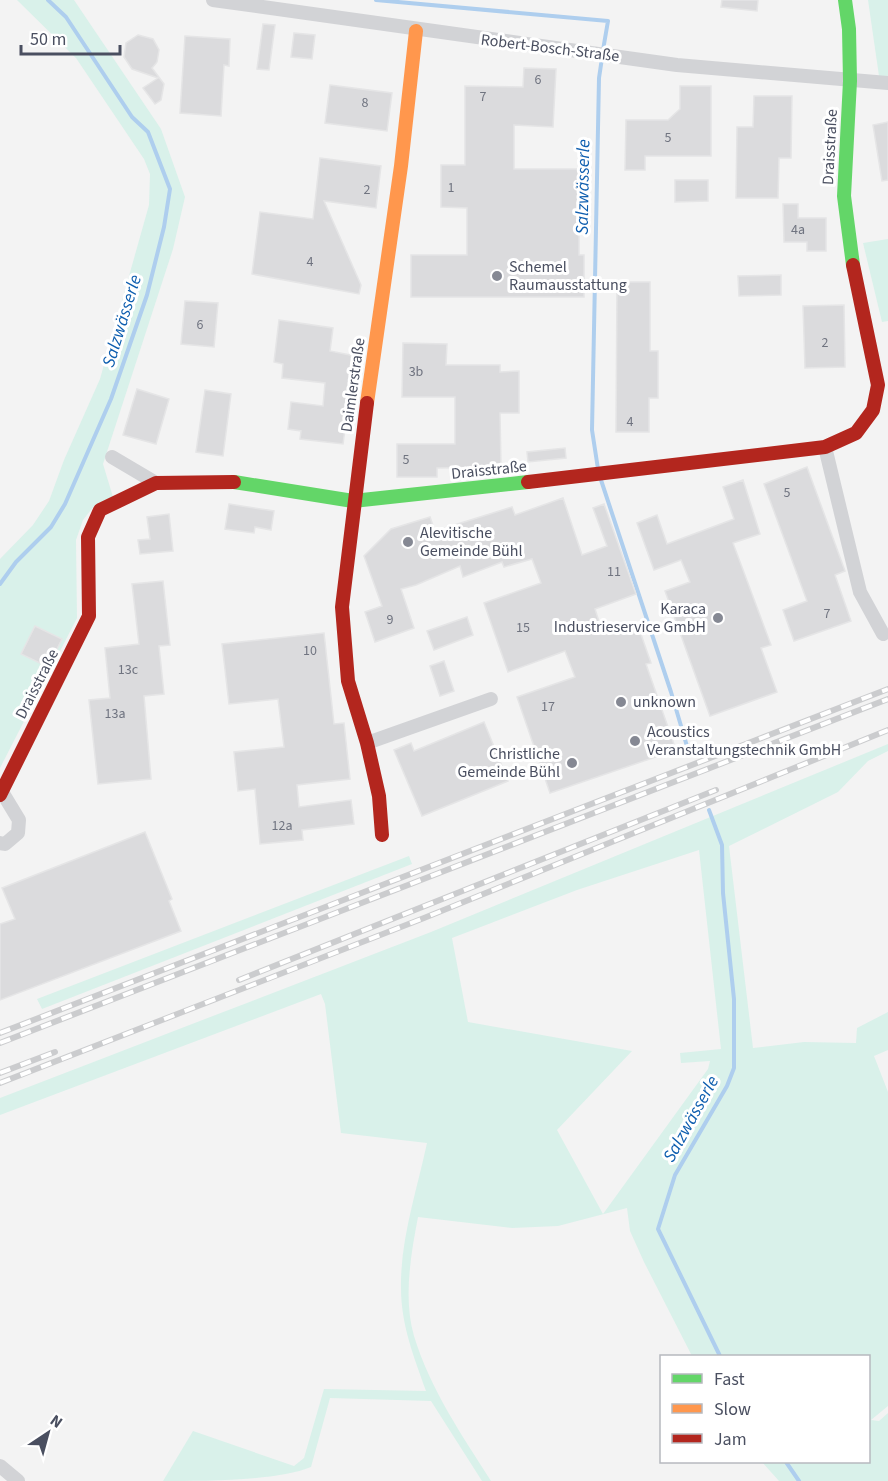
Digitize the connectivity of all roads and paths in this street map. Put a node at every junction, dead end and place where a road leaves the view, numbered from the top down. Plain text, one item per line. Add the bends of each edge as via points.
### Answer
1 (213, 0) edge
2 (845, 0) edge
3 (416, 31) junction
4 (850, 81) junction
5 (888, 84) edge
6 (825, 447) junction
7 (112, 458) dead end
8 (156, 483) junction
9 (353, 501) junction
10 (883, 634) dead end
11 (491, 699) dead end
12 (367, 743) junction
13 (1, 793) edge
14 (382, 835) dead end
15 (0, 843) edge
16 (0, 1466) edge
17 (18, 1481) edge

1 - 3 street, Robert-Bosch-Straße
2 - 4 street, Draisstraße
3 - 4 street, Robert-Bosch-Straße via 677,65
3 - 9 street, Daimlerstraße via 398,189
4 - 5 street, Robert-Bosch-Straße
4 - 6 street, Draisstraße via 844,196 856,288 878,385 873,410 856,433
6 - 9 street, Draisstraße
6 - 10 street via 860,592
7 - 8 street
8 - 9 street, Draisstraße via 227,481
8 - 13 street, Draisstraße via 100,510 88,537 89,616
9 - 12 street, Daimlerstraße via 342,607 348,681
11 - 12 street
12 - 14 street, Daimlerstraße via 379,796
13 - 15 street, Draisstraße via 19,820 18,832 5,844
16 - 17 street

